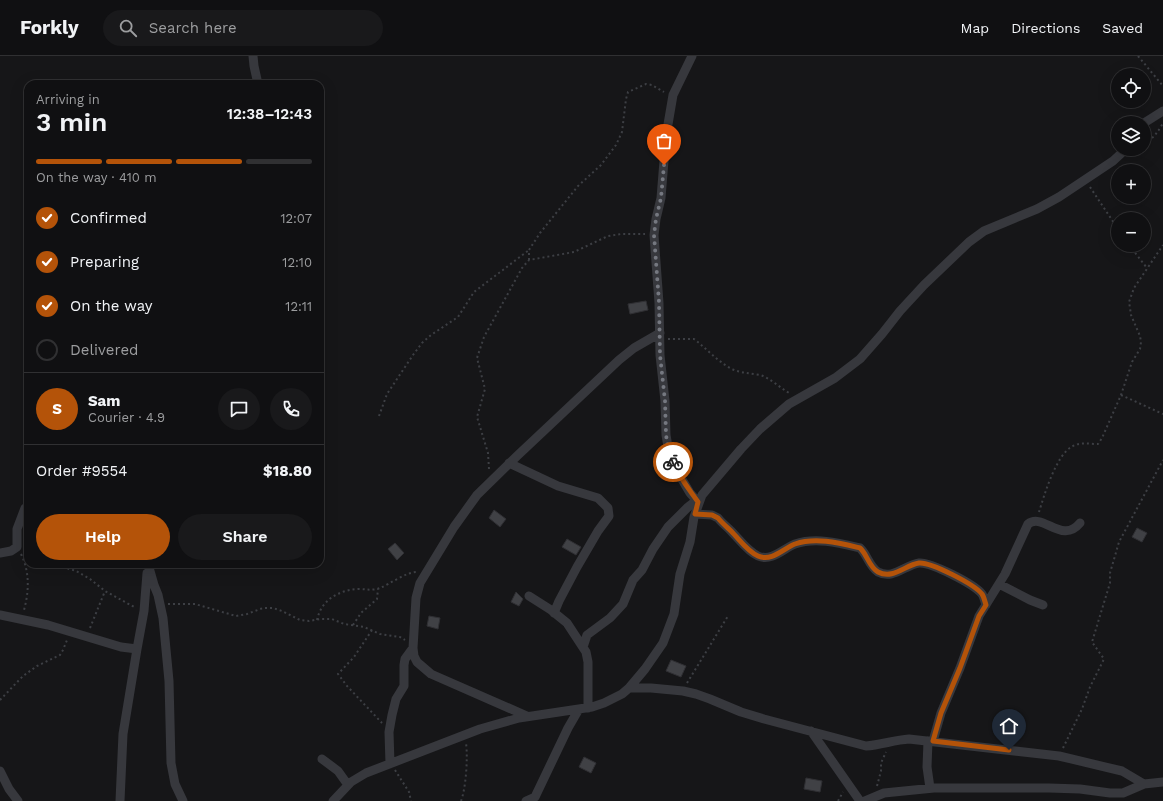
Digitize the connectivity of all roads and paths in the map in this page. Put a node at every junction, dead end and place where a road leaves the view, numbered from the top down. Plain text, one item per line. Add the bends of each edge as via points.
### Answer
1 (253, 56) edge
2 (692, 56) edge
3 (1138, 56) edge
4 (257, 80) edge
5 (1163, 86) edge
6 (673, 95) junction
7 (1163, 111) edge
8 (1151, 119) edge
9 (1163, 122) edge
10 (1151, 140) edge
11 (1118, 156) edge
12 (1085, 180) junction
13 (1111, 219) edge
14 (654, 235) junction
15 (1163, 245) edge
16 (529, 250) junction
17 (1135, 252) edge
18 (529, 260) junction
19 (1147, 268) junction
20 (660, 336) junction
21 (1122, 395) junction
22 (798, 399) junction
23 (1163, 414) edge
24 (379, 416) dead end
25 (1163, 460) edge
26 (509, 463) junction
27 (491, 482) junction
28 (697, 501) junction
29 (24, 511) edge
30 (695, 514) junction
31 (1036, 521) junction
32 (1080, 522) dead end
33 (17, 547) junction
34 (0, 553) edge
35 (24, 560) edge
36 (25, 568) edge
37 (66, 568) edge
38 (148, 568) edge
39 (149, 568) edge
40 (425, 575) junction
41 (999, 584) junction
42 (378, 589) junction
43 (105, 591) junction
44 (529, 596) dead end
45 (160, 604) junction
46 (986, 605) junction
47 (1043, 605) dead end
48 (144, 612) junction
49 (554, 613) junction
50 (0, 615) edge
51 (728, 616) dead end
52 (21, 619) junction
53 (317, 620) junction
54 (353, 625) junction
55 (372, 630) junction
56 (73, 632) junction
57 (87, 637) junction
58 (582, 647) junction
59 (136, 649) junction
60 (412, 649) junction
61 (629, 688) junction
62 (683, 691) junction
63 (0, 700) edge
64 (584, 708) junction
65 (527, 716) junction
66 (811, 731) junction
67 (389, 732) junction
68 (465, 734) junction
69 (931, 741) junction
70 (889, 742) junction
71 (1059, 756) junction
72 (322, 759) dead end
73 (392, 764) junction
74 (0, 773) edge
75 (1163, 782) edge
76 (1144, 784) junction
77 (348, 785) junction
78 (930, 788) junction
79 (880, 795) junction
80 (532, 800) edge
81 (18, 801) edge
82 (120, 801) edge
83 (183, 801) edge
84 (333, 801) edge
85 (411, 801) edge
86 (461, 801) edge
87 (860, 801) edge
88 (865, 801) edge

1 - 4 street
2 - 6 street
3 - 5 path
6 - 14 street
6 - 16 path via 646,84 628,92 622,132 616,145 601,165 568,198
7 - 8 street
9 - 10 path
11 - 12 street
12 - 13 path
12 - 22 street via 1037,209 979,234 924,285 860,359 835,378
14 - 18 path via 608,236 574,252
14 - 20 street
15 - 19 path
16 - 18 path
16 - 24 path via 474,292 458,317 422,343 387,394
17 - 19 path
18 - 27 path via 513,283 484,337 477,358 484,389 477,417 488,453
19 - 21 path via 1134,288 1129,302 1141,342 1140,349 1128,369
20 - 22 path via 672,340 694,339 729,367 767,378
20 - 26 street via 634,348 618,360
20 - 28 street via 669,453 677,471
21 - 23 path
21 - 31 path via 1100,442 1073,445 1060,459 1049,481
22 - 28 street via 760,429
25 - 71 path via 1120,542 1092,642 1104,659
26 - 27 street
26 - 49 street via 558,486 598,498 608,508 609,516 577,566
27 - 40 street via 477,495 454,527
28 - 30 street
28 - 58 street via 668,527 633,580 622,604 610,618 587,635
29 - 33 street via 17,529
30 - 46 street via 718,518 751,552 760,557 768,557 795,544 808,541 824,541 860,548 873,568 879,572 899,572 913,564 927,564 971,585 982,594
30 - 61 street via 680,574 674,614 667,633 656,655
31 - 32 street via 1056,529 1070,531
31 - 41 street via 1028,524
33 - 34 street
33 - 35 path
36 - 52 path via 28,588
37 - 43 path via 90,579
38 - 48 street
39 - 45 street
40 - 42 path via 412,572
40 - 60 street via 416,598
41 - 46 street
41 - 47 street
42 - 53 path via 358,589 335,596 322,606
42 - 54 path via 377,599 362,612
43 - 48 path
43 - 57 path
44 - 49 street
45 - 53 path via 195,604 236,616 263,608 273,608 300,620
45 - 83 street via 169,680 171,763 175,784
46 - 69 street via 979,616
48 - 59 street
49 - 58 street via 567,623
50 - 52 street
51 - 62 path
52 - 56 street
53 - 54 path via 328,618
54 - 55 path
55 - 60 path via 400,637
55 - 67 path via 354,657 338,674
56 - 57 street
56 - 63 path via 60,654 23,676
57 - 59 street
58 - 64 street via 588,662
59 - 82 street via 123,734
60 - 65 street via 417,662 431,674
60 - 67 street via 405,658 404,686 394,705
61 - 62 street
61 - 64 street via 613,699
62 - 66 street via 710,698 758,718
64 - 65 street
64 - 80 street via 568,728
65 - 68 street
66 - 70 street via 866,746
66 - 87 street
67 - 73 street
68 - 73 street
68 - 86 path via 468,759
69 - 70 street via 909,739
69 - 71 street
69 - 78 street via 928,772
70 - 79 path via 877,784
71 - 76 street via 1122,771
72 - 77 street via 338,771
73 - 77 street via 366,773
73 - 85 path
74 - 81 street
75 - 76 street
76 - 78 street via 1123,793 1050,788
77 - 84 street
78 - 79 street
79 - 88 street

